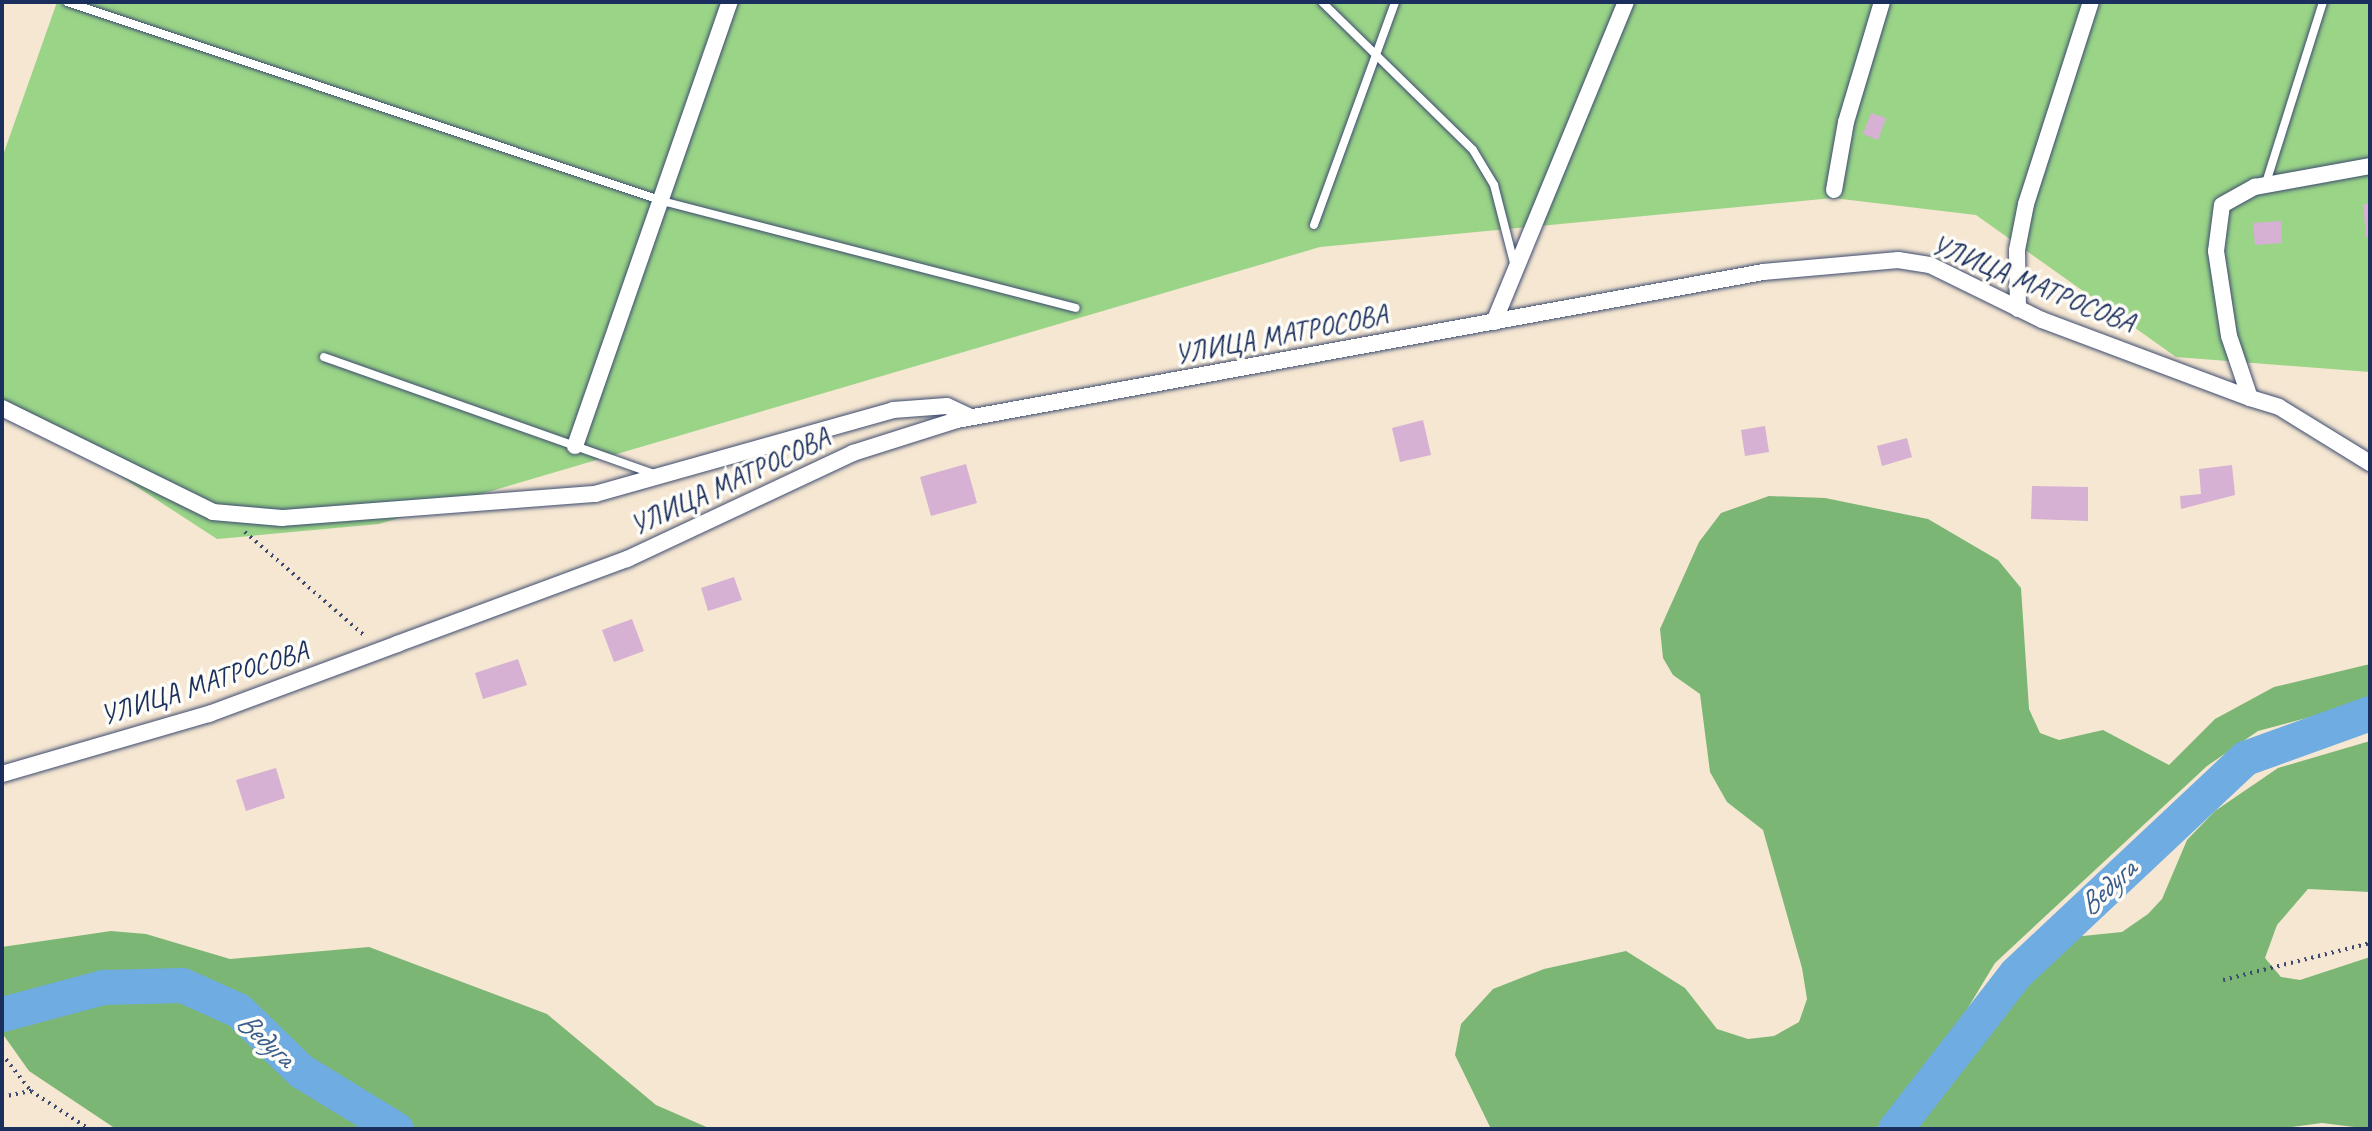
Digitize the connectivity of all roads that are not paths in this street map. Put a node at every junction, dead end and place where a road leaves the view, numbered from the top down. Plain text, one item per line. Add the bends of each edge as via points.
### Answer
1 (67, 2) edge
2 (730, 2) edge
3 (1322, 2) edge
4 (1395, 2) edge
5 (1626, 2) edge
6 (1882, 2) edge
7 (2091, 2) edge
8 (2323, 2) edge
9 (1376, 56) junction
10 (2370, 166) edge
11 (2265, 186) junction
12 (1835, 190) dead end
13 (660, 200) junction
14 (1314, 225) dead end
15 (1516, 270) junction
16 (1076, 308) dead end
17 (2018, 309) junction
18 (1494, 322) junction
19 (324, 357) dead end
20 (2250, 398) junction
21 (2, 408) edge
22 (971, 417) junction
23 (575, 446) junction
24 (2370, 463) edge
25 (660, 476) junction
26 (2, 774) edge

1 - 13 lane
2 - 13 street
3 - 9 lane
4 - 9 lane
5 - 15 street
6 - 12 street via 1846,122
7 - 17 street via 2026,204 2017,250
8 - 11 lane
9 - 14 lane
9 - 15 lane via 1473,150 1497,195
10 - 11 street
11 - 20 street via 2232,197 2217,220 2229,336
13 - 16 lane
13 - 23 street
15 - 18 street
17 - 18 street, УЛИЦА МАТРОСОВА via 1930,265 1898,260 1763,272
17 - 20 street, УЛИЦА МАТРОСОВА
18 - 22 street, УЛИЦА МАТРОСОВА
19 - 23 lane
20 - 24 street, УЛИЦА МАТРОСОВА via 2279,407
21 - 25 street via 226,516 282,518 595,494
22 - 25 street via 947,406 893,410
22 - 26 street, УЛИЦА МАТРОСОВА via 853,453 627,559 209,714
23 - 25 lane

